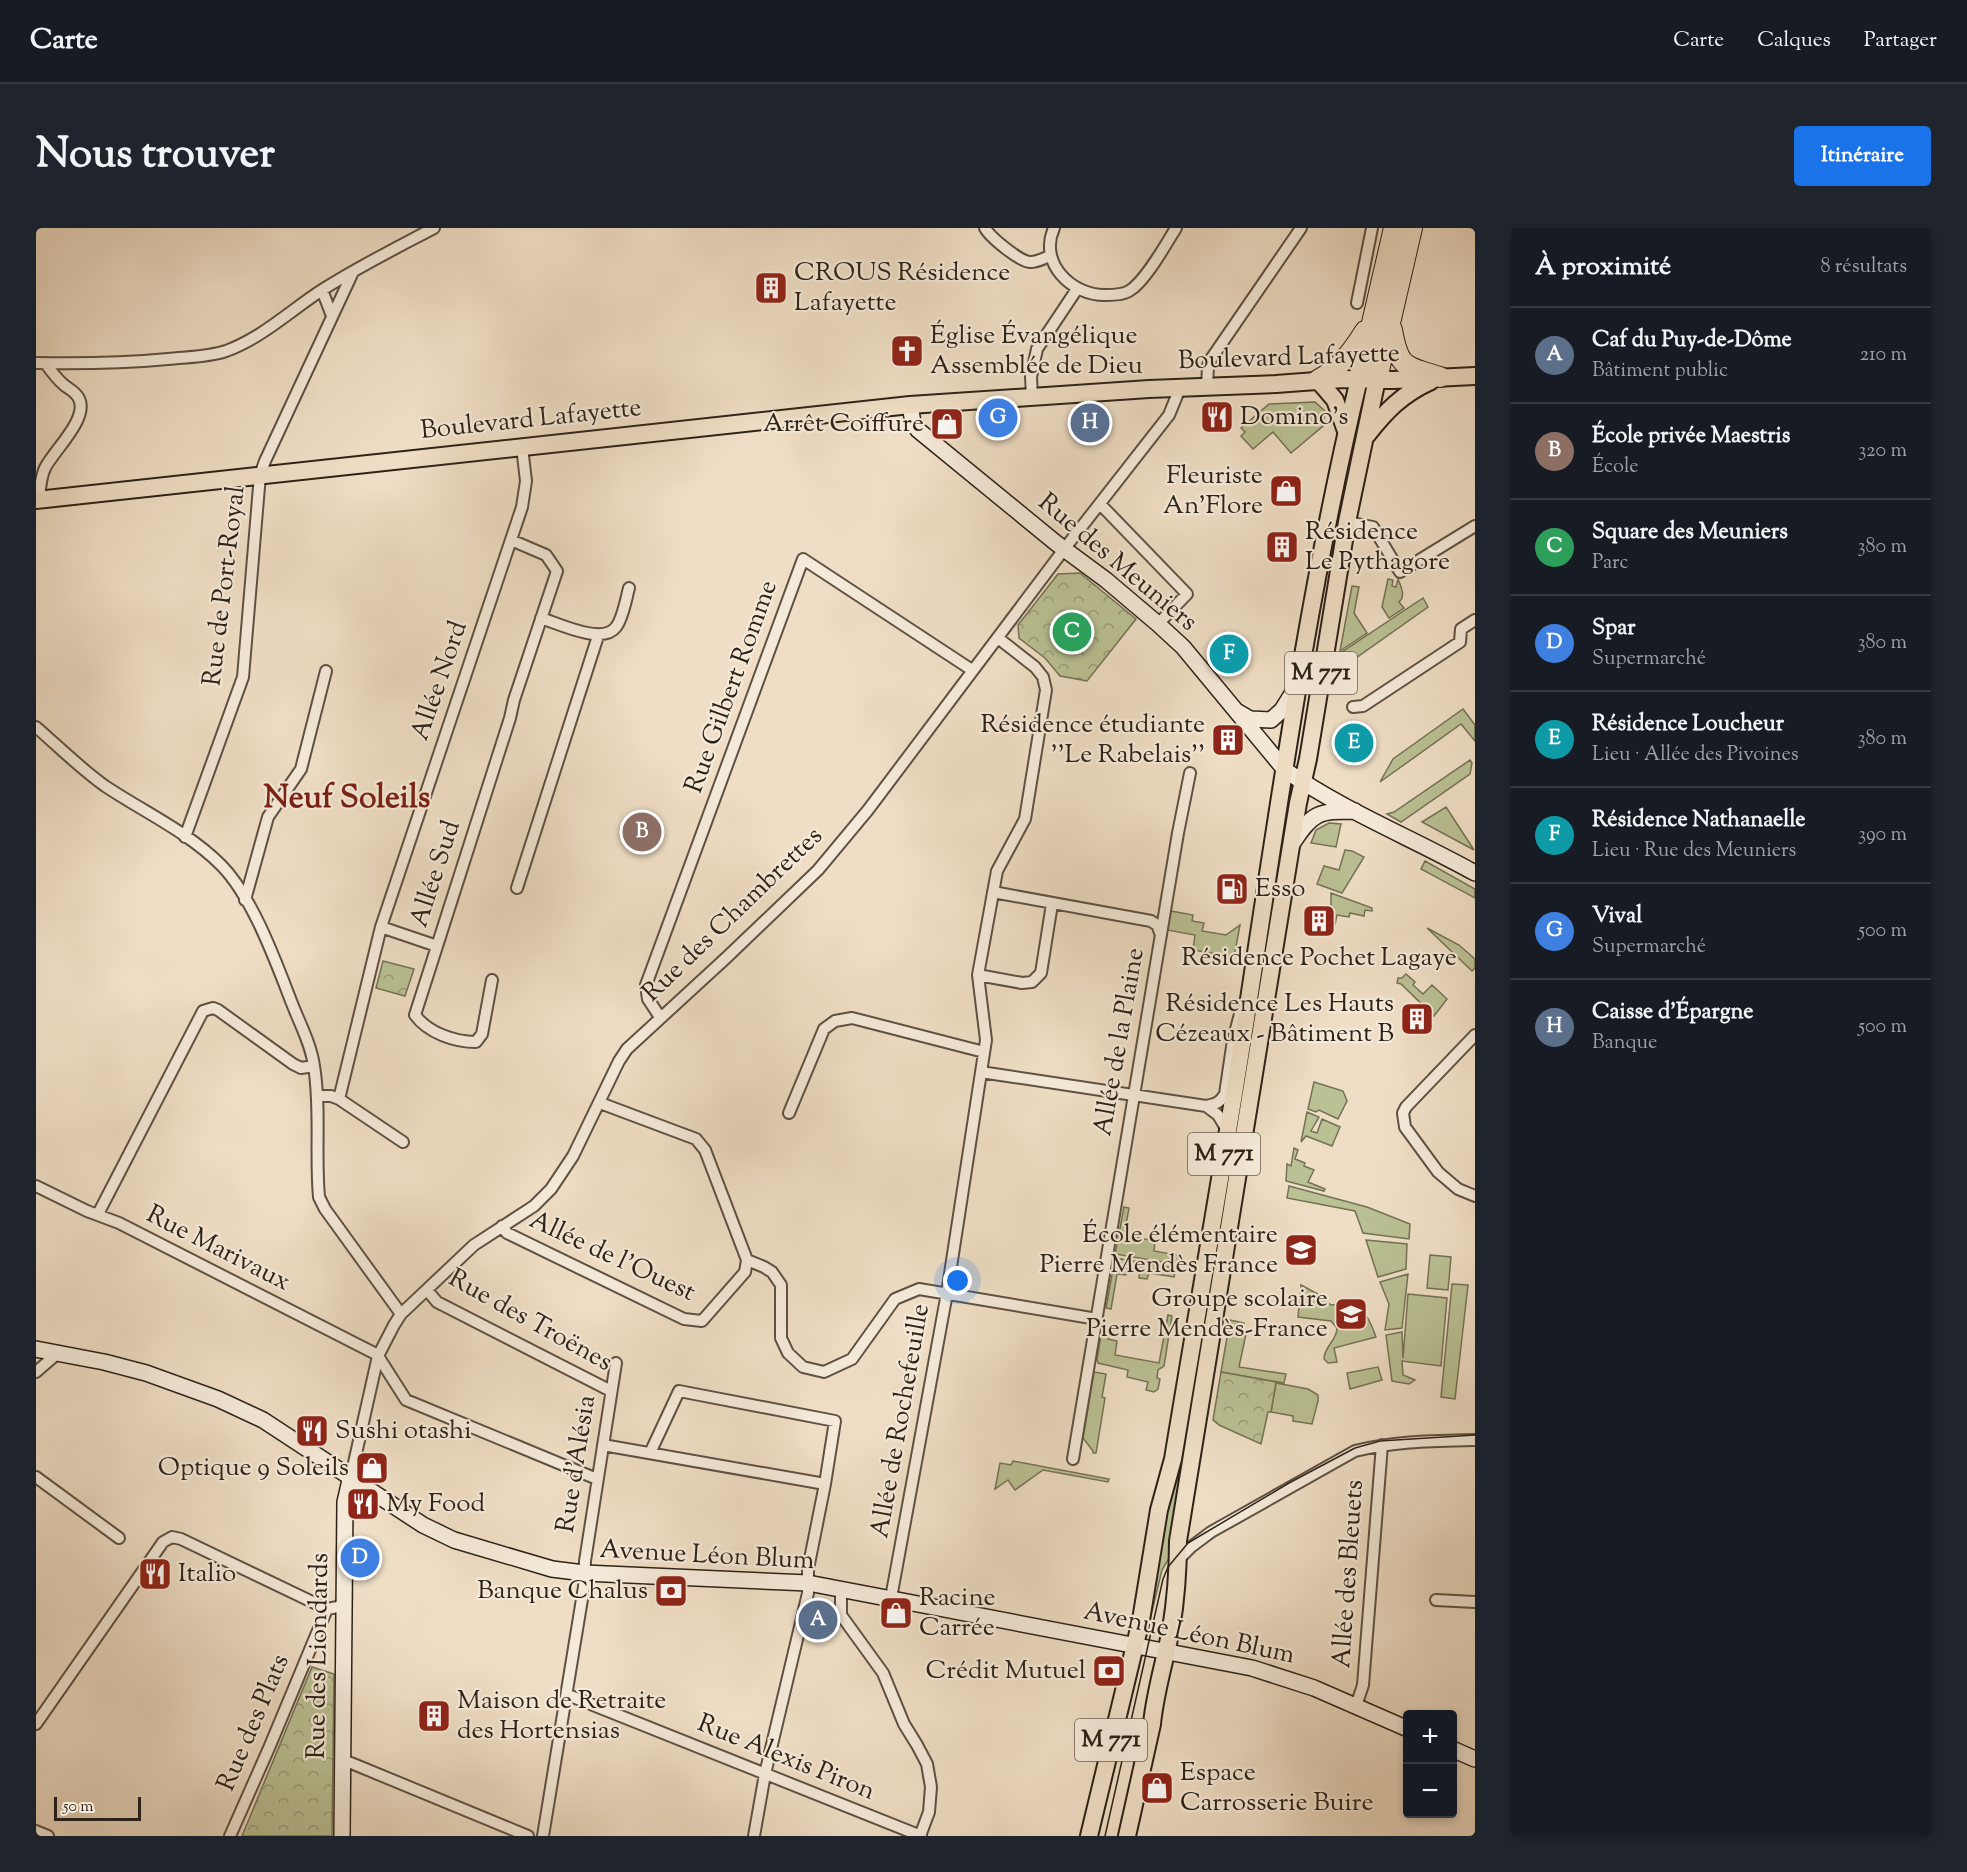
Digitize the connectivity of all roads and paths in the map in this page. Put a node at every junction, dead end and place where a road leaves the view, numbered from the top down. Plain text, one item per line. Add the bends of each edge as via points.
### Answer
1 (434, 228) edge
2 (985, 228) edge
3 (1053, 228) edge
4 (1176, 228) edge
5 (1301, 228) edge
6 (1372, 228) edge
7 (1394, 228) edge
8 (1412, 228) edge
9 (1050, 256) junction
10 (353, 272) junction
11 (1077, 289) junction
12 (322, 290) junction
13 (1357, 303) dead end
14 (332, 315) junction
15 (1383, 319) junction
16 (41, 364) edge
17 (1475, 376) edge
18 (1440, 378) junction
19 (1368, 379) junction
20 (1318, 380) junction
21 (1207, 387) junction
22 (1180, 388) junction
23 (1032, 397) junction
24 (910, 405) junction
25 (1346, 432) junction
26 (1363, 441) junction
27 (522, 447) junction
28 (261, 475) junction
29 (38, 500) edge
30 (1100, 504) junction
31 (1347, 522) junction
32 (1475, 526) edge
33 (511, 540) junction
34 (1065, 548) junction
35 (630, 588) dead end
36 (541, 618) junction
37 (1475, 620) edge
38 (1158, 624) junction
39 (597, 636) junction
40 (998, 638) junction
41 (972, 670) junction
42 (326, 671) dead end
43 (1298, 685) junction
44 (1353, 707) dead end
45 (1233, 709) junction
46 (36, 727) edge
47 (1285, 770) junction
48 (1190, 773) dead end
49 (1302, 782) junction
50 (1355, 811) junction
51 (185, 837) junction
52 (1292, 844) junction
53 (1475, 873) edge
54 (517, 888) dead end
55 (993, 892) junction
56 (245, 900) junction
57 (1052, 904) junction
58 (381, 927) junction
59 (1162, 935) junction
60 (437, 946) junction
61 (978, 975) junction
62 (492, 980) dead end
63 (1251, 986) junction
64 (660, 1017) junction
65 (1475, 1035) edge
66 (984, 1052) junction
67 (314, 1066) junction
68 (981, 1072) junction
69 (318, 1096) junction
70 (1133, 1096) junction
71 (339, 1099) junction
72 (600, 1103) junction
73 (1206, 1106) junction
74 (789, 1113) dead end
75 (1228, 1131) junction
76 (403, 1142) dead end
77 (36, 1186) edge
78 (1475, 1196) edge
79 (98, 1214) junction
80 (502, 1226) junction
81 (747, 1260) junction
82 (427, 1290) junction
83 (947, 1293) junction
84 (401, 1314) junction
85 (1096, 1319) junction
86 (36, 1349) edge
87 (58, 1353) junction
88 (378, 1356) junction
89 (616, 1363) dead end
90 (36, 1372) edge
91 (611, 1390) junction
92 (1475, 1440) edge
93 (603, 1445) junction
94 (1382, 1445) junction
95 (650, 1453) junction
96 (1073, 1459) dead end
97 (351, 1476) junction
98 (36, 1477) edge
99 (597, 1479) junction
100 (825, 1484) junction
101 (119, 1538) dead end
102 (1178, 1560) junction
103 (584, 1573) junction
104 (808, 1583) junction
105 (841, 1589) junction
106 (891, 1598) junction
107 (1436, 1600) dead end
108 (1475, 1602) edge
109 (343, 1606) junction
110 (327, 1609) junction
111 (1133, 1645) junction
112 (1166, 1651) junction
113 (568, 1695) junction
114 (1356, 1706) junction
115 (36, 1724) edge
116 (1403, 1727) edge
117 (1457, 1751) edge
118 (1475, 1759) edge
119 (341, 1761) junction
120 (765, 1774) junction
121 (36, 1831) edge
122 (48, 1836) edge
123 (230, 1836) edge
124 (342, 1836) edge
125 (528, 1836) edge
126 (543, 1836) edge
127 (754, 1836) edge
128 (921, 1836) edge
129 (1089, 1836) edge
130 (1127, 1836) edge

1 - 10 street
2 - 9 street via 989,236 1023,260 1031,262
3 - 9 street
4 - 11 street via 1141,280 1129,291 1095,295
5 - 21 street via 1211,359
6 - 13 street
7 - 15 highway, M 771
8 - 15 highway, M 771
9 - 11 street via 1058,271
10 - 12 street
10 - 14 street, Rue de Port-Royal
11 - 23 street via 1037,349 1031,377
12 - 14 street
12 - 16 street via 245,342 224,351 140,361
14 - 28 street, Rue de Port-Royal
15 - 18 highway via 1402,362
15 - 19 highway, M 771
15 - 20 highway via 1335,370
16 - 29 street via 73,391 79,399 81,414 45,468
17 - 18 main road, Boulevard Lafayette
18 - 19 main road, Boulevard Lafayette
18 - 26 main road via 1395,402
19 - 20 main road, Boulevard Lafayette
19 - 25 main road, M 771
19 - 26 main road, M 771
20 - 21 main road, Boulevard Lafayette
20 - 25 main road via 1335,400
21 - 22 main road, Boulevard Lafayette
22 - 23 main road, Boulevard Lafayette
22 - 30 street, Rue des Chambrettes via 1169,415
23 - 24 main road, Boulevard Lafayette
24 - 27 main road, Boulevard Lafayette
24 - 34 main road, Rue des Meuniers via 918,430
25 - 43 main road, M 771
26 - 31 main road, M 771
27 - 28 main road, Boulevard Lafayette
27 - 33 street, Allée Nord via 525,495
28 - 29 main road, Boulevard Lafayette
28 - 51 street, Rue de Port-Royal via 243,677
30 - 34 street, Rue des Chambrettes
30 - 38 street via 1187,594
31 - 32 street via 1372,527 1400,572
31 - 49 main road, M 771
33 - 36 street, Allée Sud via 546,555 557,571
33 - 58 street, Allée Nord
34 - 38 main road, Rue des Meuniers
34 - 40 street, Rue des Chambrettes
35 - 39 street via 616,627 608,635
36 - 39 street
36 - 60 street, Allée Sud
37 - 44 street via 1461,629 1460,642 1363,706
38 - 45 main road, Rue des Meuniers via 1183,647
39 - 54 street
40 - 41 street, Rue des Chambrettes
40 - 55 street, Allée de Rochefeuille via 1035,667 1046,690 1025,819 997,871
41 - 64 street, Rue des Chambrettes via 869,809 818,870
41 - 64 street, Rue Gilbert Romme via 803,560 646,985 648,999
42 - 56 street via 301,769 268,817
43 - 45 main road via 1271,720 1250,719
43 - 47 main road, M 771
45 - 47 main road, Rue des Meuniers
46 - 51 street via 104,785
47 - 49 main road, Rue des Meuniers
47 - 63 main road, M 771
48 - 59 street, Allée de la Plaine
49 - 50 main road, Rue des Meuniers
49 - 52 main road, M 771
50 - 52 main road via 1323,812 1312,817
50 - 53 main road, Rue des Meuniers
51 - 56 street via 222,866
52 - 102 main road, M 771 via 1188,1474
55 - 57 street
55 - 61 street, Allée de Rochefeuille
56 - 67 street via 274,958
57 - 59 street via 1151,921
57 - 61 street via 1041,973 1032,982
58 - 60 street
58 - 71 street, Allée Nord
59 - 70 street, Allée de la Plaine
60 - 62 street, Allée Sud via 415,1016 422,1025 476,1042 482,1034
61 - 66 street, Allée de Rochefeuille
63 - 73 street via 1238,1020 1225,1094 1221,1101
63 - 75 main road, M 771
64 - 72 street, Rue des Chambrettes via 627,1049
65 - 78 street via 1406,1107 1402,1117 1407,1132 1438,1172 1458,1189
66 - 68 street, Allée de Rochefeuille
66 - 74 street via 852,1018 835,1021 824,1029
67 - 69 street
67 - 79 street via 301,1068 293,1064 218,1010 208,1008 200,1013
68 - 70 street
68 - 83 street, Allée de Rochefeuille
69 - 71 street
69 - 84 street via 320,1197
70 - 73 street
70 - 85 street, Allée de la Plaine
71 - 76 street
72 - 80 street, Rue des Chambrettes via 551,1189 534,1206
72 - 81 street via 696,1139 705,1150
73 - 75 street via 1218,1115
75 - 111 main road, M 771 via 1173,1459
77 - 79 street, Rue Marivaux
79 - 88 street, Rue Marivaux
80 - 81 street, Allée de l'Ouest via 507,1233 684,1319 702,1321 745,1272
80 - 82 street, Rue des Chambrettes via 474,1245
81 - 83 street via 772,1272 780,1285 781,1338 788,1353 803,1366 824,1372 852,1359 895,1299 919,1289
82 - 84 street, Rue des Chambrettes
82 - 91 street, Rue des Troënes via 437,1302
83 - 85 street
83 - 106 street, Allée de Rochefeuille
84 - 88 street, Rue des Chambrettes
85 - 96 street, Allée de la Plaine
86 - 87 main road, Avenue Léon Blum
87 - 90 street
87 - 97 main road, Avenue Léon Blum via 146,1373 218,1399 263,1420
88 - 97 street, Rue des Chambrettes
88 - 99 street via 406,1400
89 - 91 street, Rue d'Alésia
91 - 93 street, Rue d'Alésia
92 - 94 street
93 - 95 street
93 - 99 street, Rue d'Alésia
94 - 102 street via 1355,1451 1211,1532
94 - 114 street, Allée des Bleuets via 1363,1685
95 - 100 street
95 - 100 street via 679,1391 835,1421
97 - 103 main road, Avenue Léon Blum via 423,1525 454,1540 535,1566
97 - 109 main road, Rue des Liondards via 345,1502
98 - 101 street
99 - 103 street, Rue d'Alésia
100 - 104 street
102 - 112 main road, M 771
103 - 104 main road, Avenue Léon Blum
103 - 113 street, Rue d'Alésia
104 - 105 main road, Avenue Léon Blum
104 - 120 street
105 - 106 main road, Avenue Léon Blum
105 - 128 street via 841,1615 883,1673 904,1724 927,1764 931,1787 929,1812
106 - 111 main road, Avenue Léon Blum
107 - 108 street
109 - 110 street
109 - 119 main road, Rue des Liondards
110 - 115 street via 172,1537 163,1542
110 - 123 street, Rue des Plats
111 - 112 main road, Avenue Léon Blum
111 - 129 main road, M 771
112 - 114 main road, Avenue Léon Blum via 1270,1672
112 - 130 main road, M 771
113 - 120 street, Rue Alexis Piron
113 - 126 street, Rue d'Alésia
114 - 116 main road, Avenue Léon Blum
117 - 118 main road
119 - 124 main road, Rue des Liondards
119 - 125 street
120 - 127 street
120 - 128 street, Rue Alexis Piron
121 - 122 street

